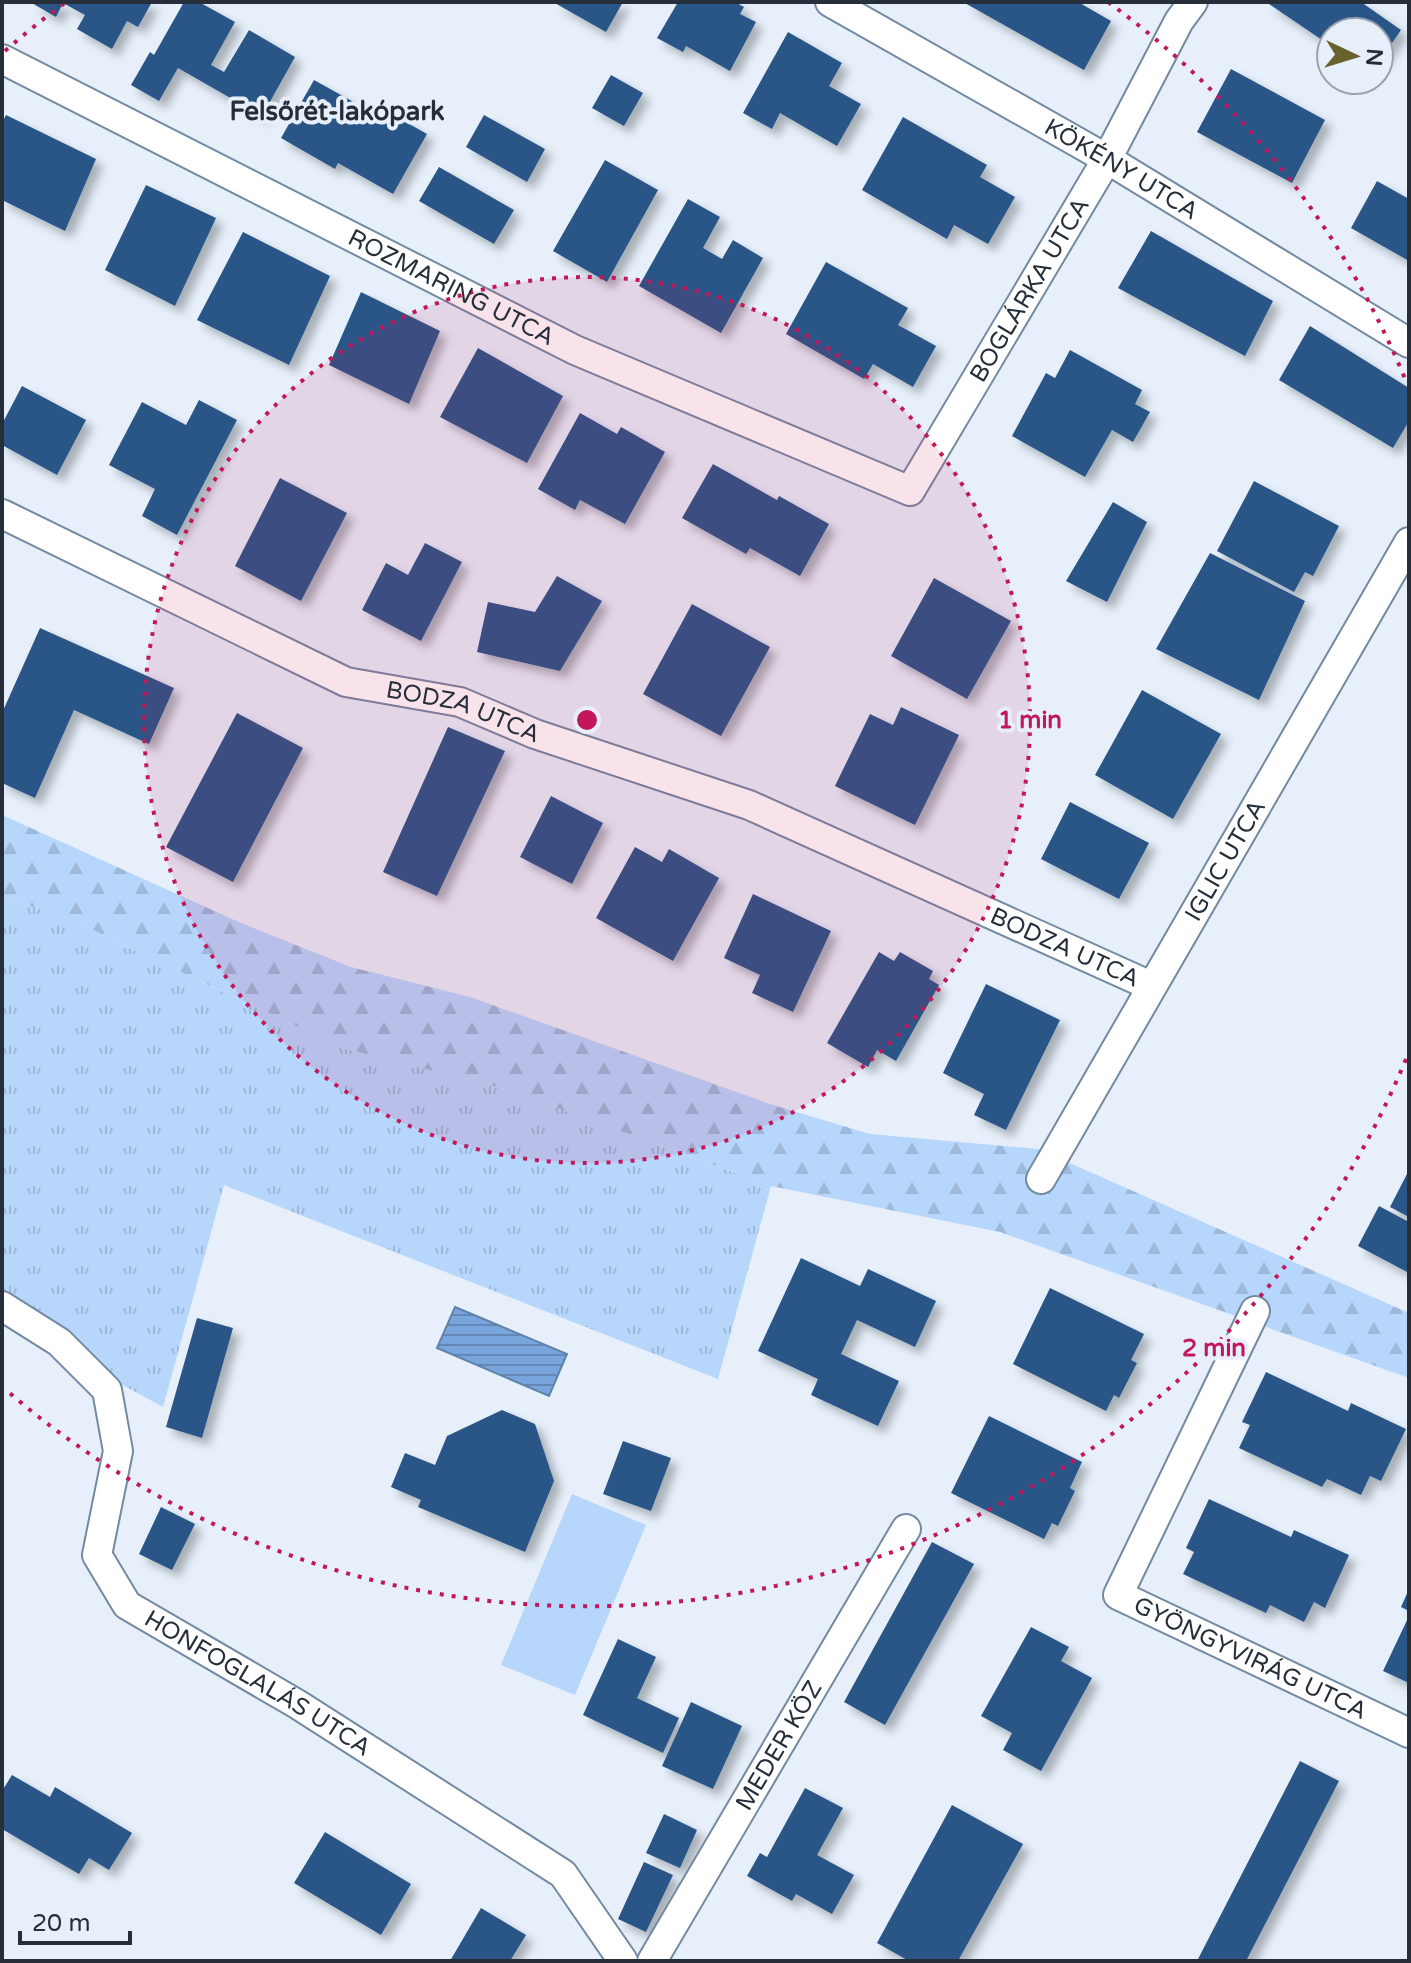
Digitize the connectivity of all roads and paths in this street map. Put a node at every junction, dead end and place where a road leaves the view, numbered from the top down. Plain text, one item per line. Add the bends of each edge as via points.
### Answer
1 (830, 2) edge
2 (1193, 2) edge
3 (2, 59) edge
4 (1107, 159) junction
5 (1409, 343) edge
6 (910, 491) joint
7 (2, 514) edge
8 (1409, 542) edge
9 (1151, 986) junction
10 (1041, 1179) dead end
11 (2, 1306) edge
12 (1255, 1311) dead end
13 (906, 1529) dead end
14 (1409, 1733) edge
15 (623, 1961) edge
16 (652, 1961) edge

1 - 4 street, KÖKÉNY UTCA
2 - 4 street, BOGLÁRKA UTCA
3 - 6 street, ROZMARING UTCA via 575,350
4 - 5 street, KÖKÉNY UTCA
4 - 6 street, BOGLÁRKA UTCA
7 - 9 street, BODZA UTCA via 346,682 460,702 535,734 749,805
8 - 9 street, IGLIC UTCA
9 - 10 street, IGLIC UTCA
11 - 15 street, HONFOGLALÁS UTCA via 59,1342 107,1390 118,1451 97,1555 127,1605 297,1704 563,1874
12 - 14 street, GYÖNGYVIRÁG UTCA via 1118,1595
13 - 16 street, MEDER KÖZ

